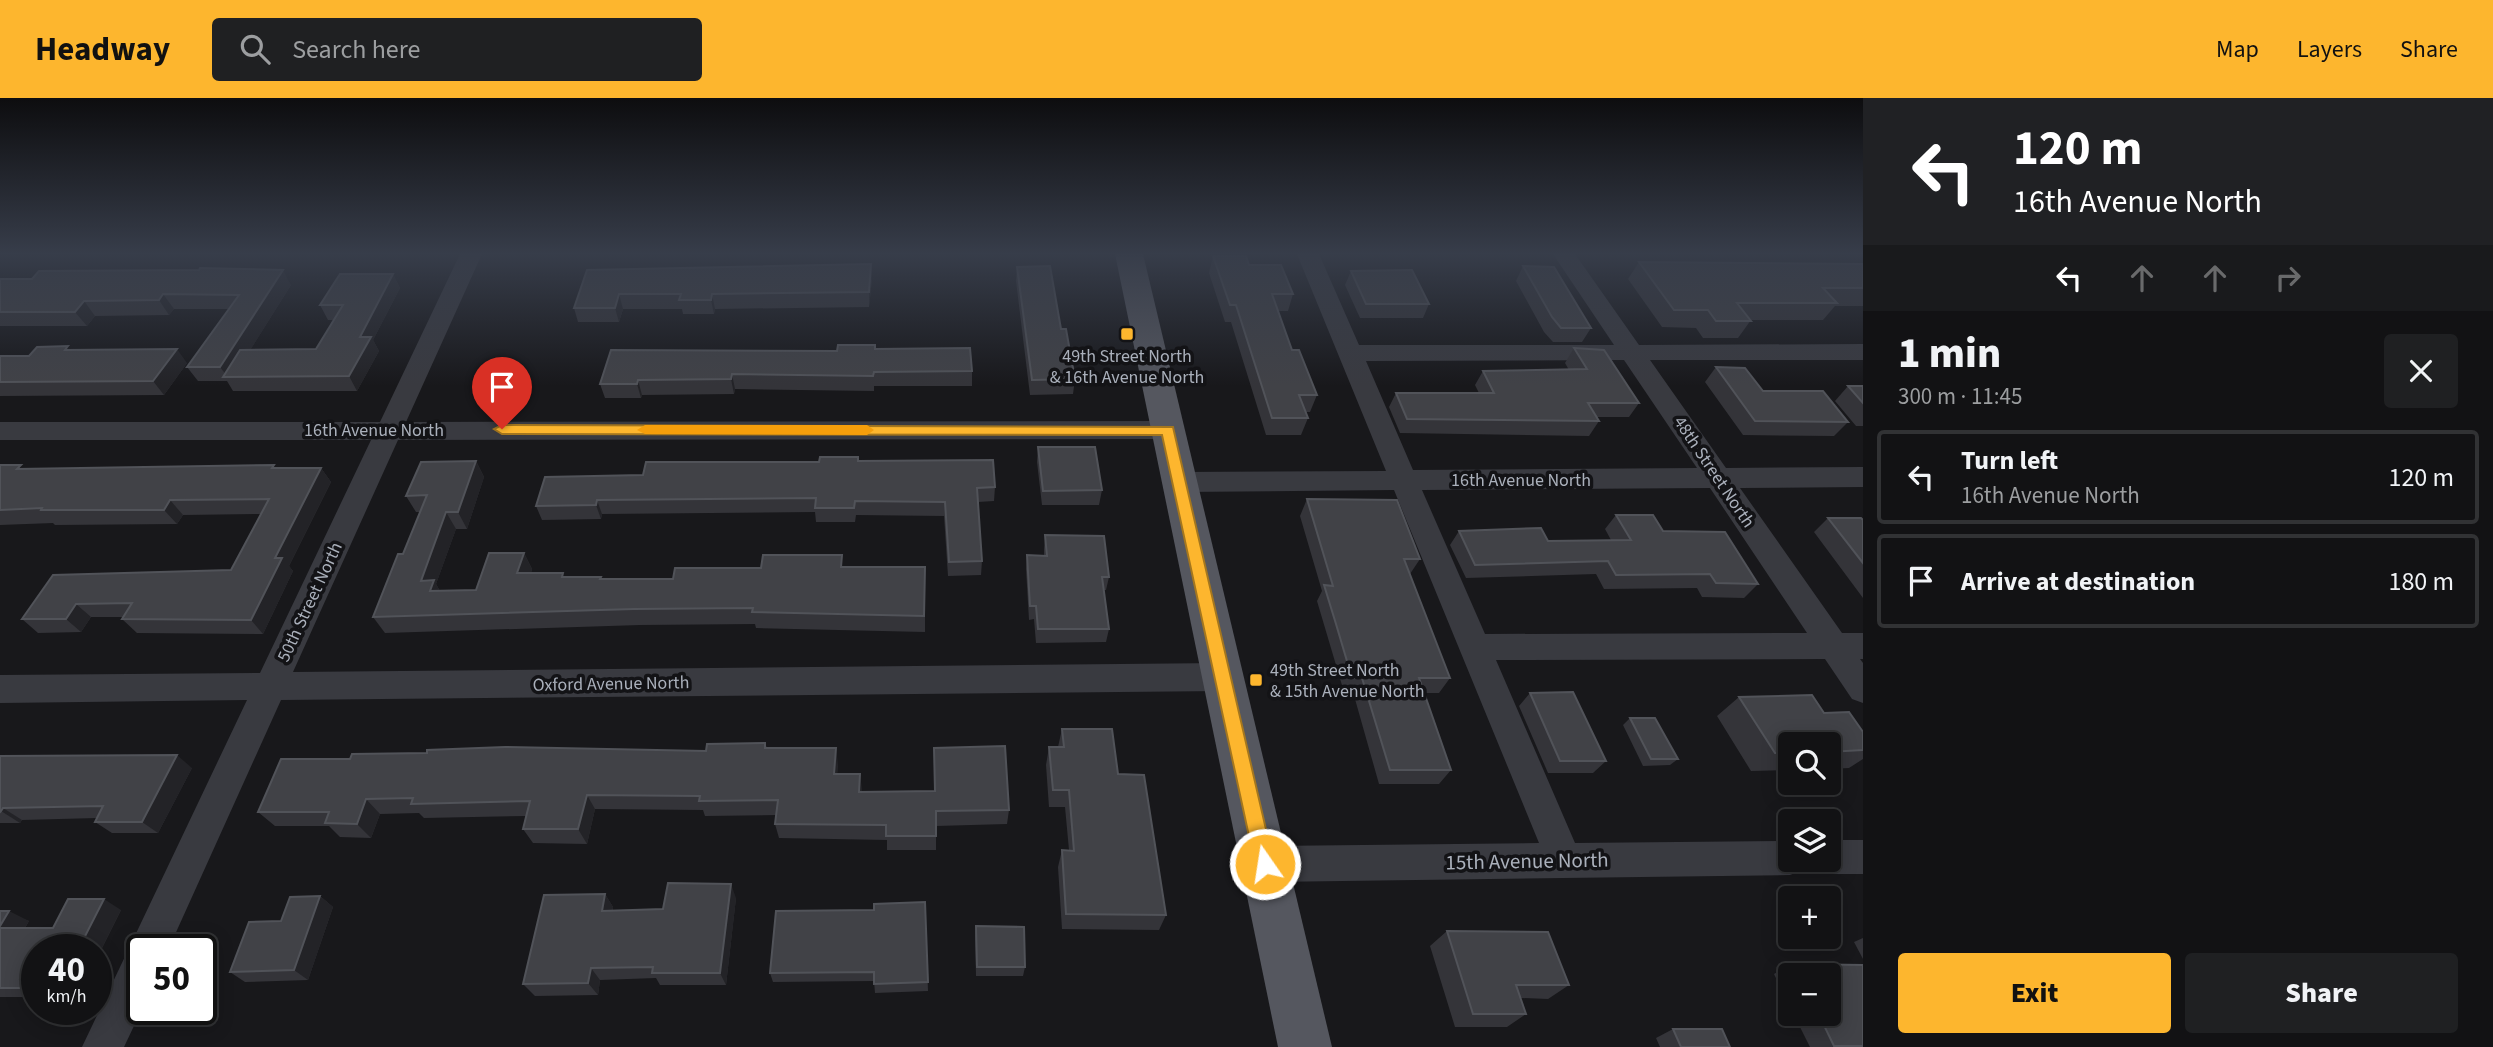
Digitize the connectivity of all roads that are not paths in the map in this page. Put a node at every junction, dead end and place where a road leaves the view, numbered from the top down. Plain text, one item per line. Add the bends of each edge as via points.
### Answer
1 (451, 298) edge
2 (1139, 298) edge
3 (1326, 298) edge
4 (1594, 298) edge
5 (1863, 352) edge
6 (1349, 353) junction
7 (1632, 353) junction
8 (390, 429) junction
9 (1168, 430) junction
10 (0, 431) edge
11 (1863, 477) edge
12 (1719, 479) junction
13 (1402, 481) junction
14 (1180, 482) junction
15 (1848, 646) edge
16 (1474, 647) junction
17 (1223, 677) junction
18 (270, 688) junction
19 (0, 689) edge
20 (1863, 690) edge
21 (1841, 857) edge
22 (1863, 857) edge
23 (1778, 858) edge
24 (1565, 860) junction
25 (1265, 864) junction
26 (155, 934) edge
27 (126, 998) edge
28 (103, 1047) edge
29 (1305, 1047) edge

1 - 8 street, 50th Street North
2 - 9 main road
3 - 6 street
4 - 7 street, 48th Street North
5 - 7 street
6 - 7 street
6 - 13 street
7 - 12 street, 48th Street North
8 - 9 street, 16th Avenue North
8 - 10 street, 16th Avenue North
8 - 18 street, 50th Street North
9 - 14 main road
11 - 12 street, 16th Avenue North
12 - 13 street, 16th Avenue North
12 - 15 street, 48th Street North
13 - 14 street, 16th Avenue North
13 - 16 street
14 - 17 main road
15 - 16 street
15 - 20 street, 48th Street North
16 - 24 street
17 - 18 street, Oxford Avenue North
17 - 25 main road
18 - 19 street, Oxford Avenue North
18 - 26 street, 50th Street North
21 - 22 street
23 - 24 street, 15th Avenue North
24 - 25 street, 15th Avenue North
25 - 29 main road
27 - 28 street

